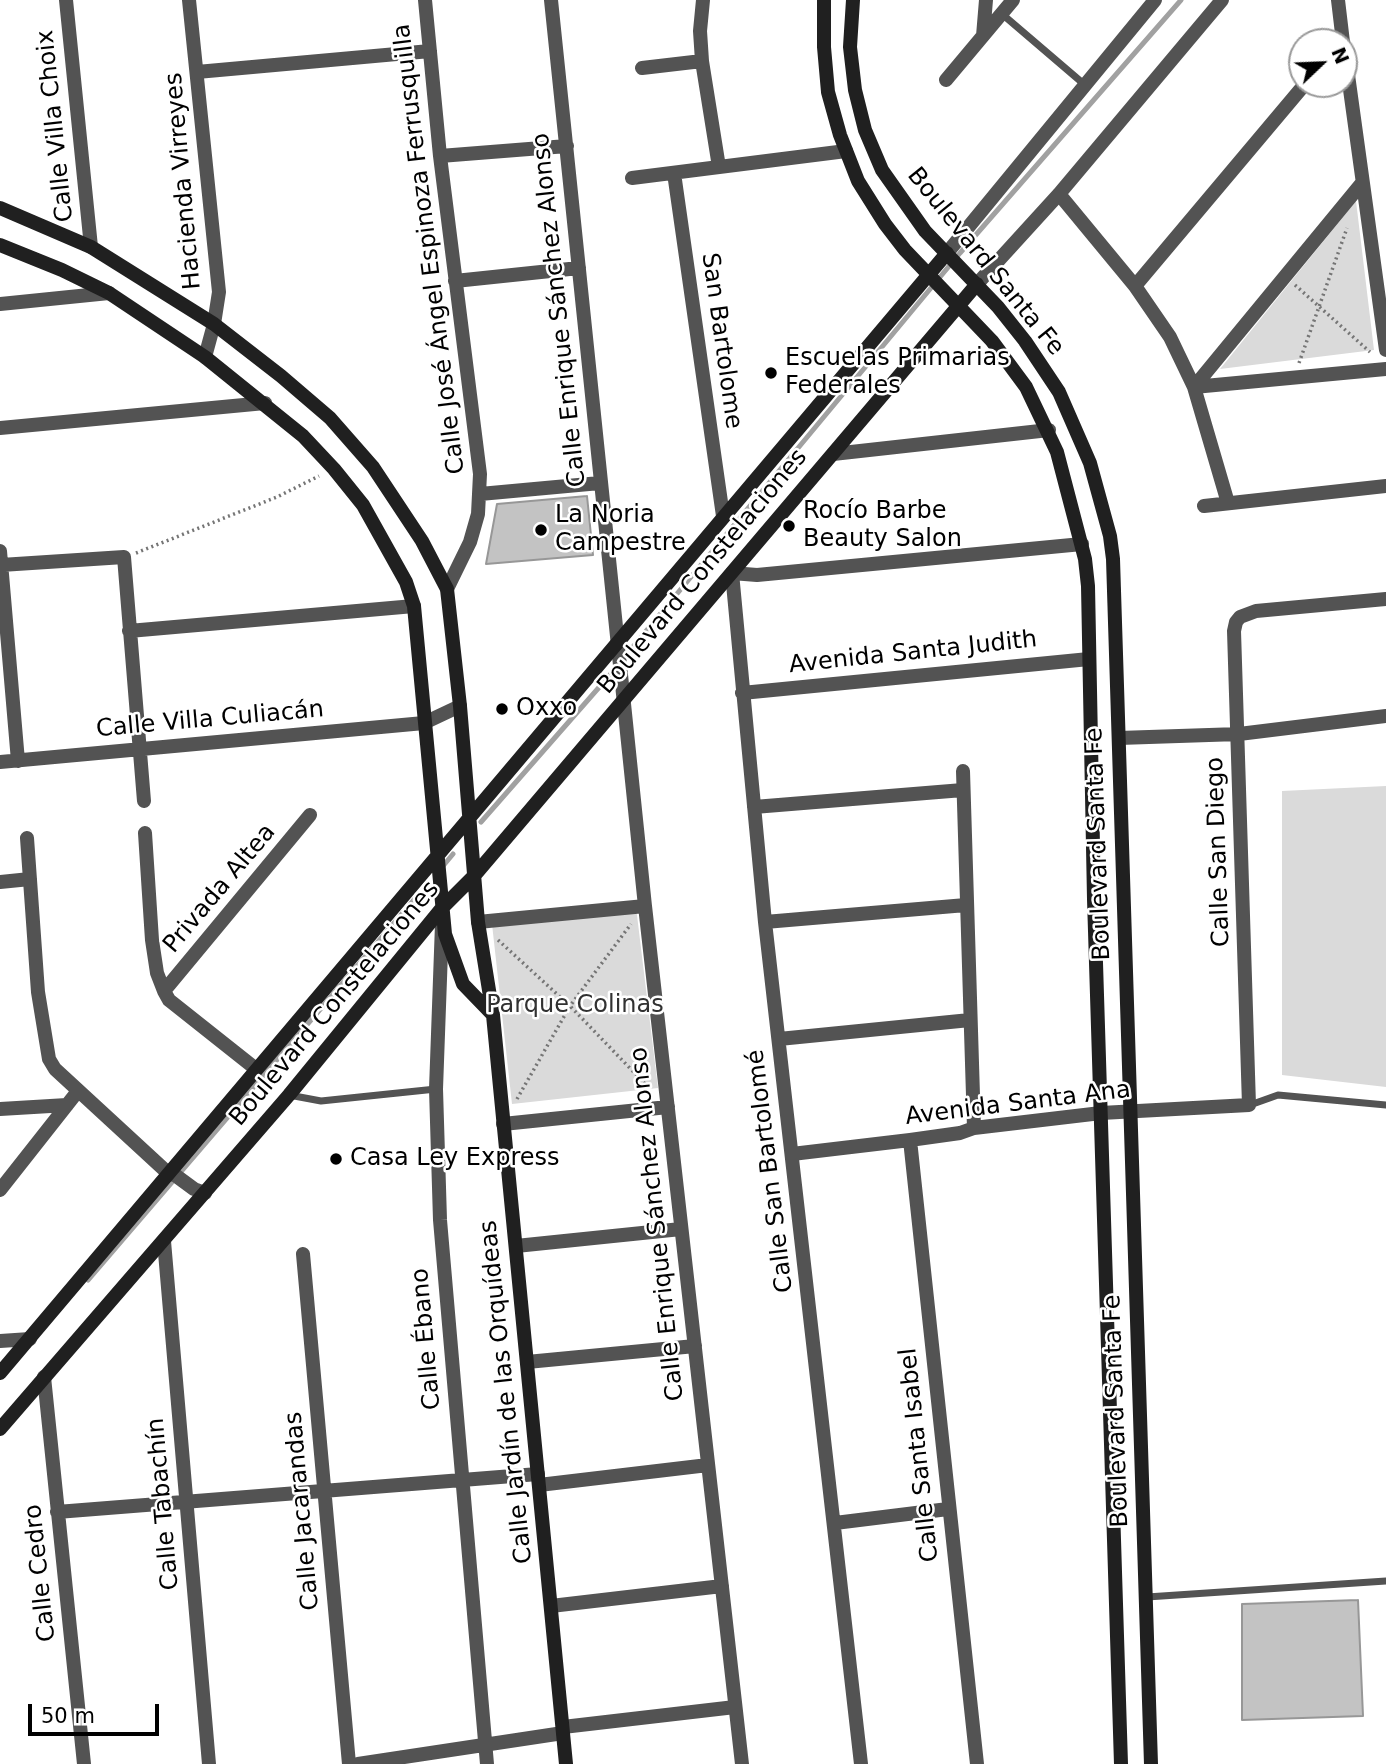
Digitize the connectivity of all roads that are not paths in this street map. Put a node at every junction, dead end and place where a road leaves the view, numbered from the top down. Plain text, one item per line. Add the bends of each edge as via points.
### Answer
1 (66, 0) edge
2 (190, 0) edge
3 (425, 0) edge
4 (551, 0) edge
5 (702, 0) edge
6 (824, 0) edge
7 (853, 0) edge
8 (986, 0) edge
9 (1013, 0) edge
10 (1155, 0) edge
11 (1222, 0) edge
12 (1338, 0) edge
13 (1001, 14) junction
14 (1341, 28) edge
15 (983, 36) junction
16 (430, 51) junction
17 (702, 61) junction
18 (642, 68) dead end
19 (197, 72) junction
20 (946, 80) dead end
21 (1085, 85) junction
22 (1293, 98) edge
23 (1351, 98) edge
24 (567, 146) junction
25 (846, 151) junction
26 (440, 156) junction
27 (719, 167) junction
28 (674, 173) junction
29 (632, 178) dead end
30 (1362, 183) junction
31 (1059, 194) junction
32 (0, 208) edge
33 (0, 245) edge
34 (91, 247) junction
35 (949, 256) junction
36 (579, 268) junction
37 (931, 278) junction
38 (972, 279) junction
39 (455, 281) junction
40 (1135, 286) junction
41 (109, 293) junction
42 (955, 301) junction
43 (0, 304) edge
44 (214, 324) junction
45 (205, 356) junction
46 (1383, 359) edge
47 (1195, 387) junction
48 (265, 403) junction
49 (0, 428) edge
50 (1049, 430) junction
51 (833, 454) junction
52 (600, 483) junction
53 (1386, 485) edge
54 (480, 494) junction
55 (1228, 503) junction
56 (1204, 506) dead end
57 (723, 516) junction
58 (1082, 544) junction
59 (1, 558) edge
60 (732, 573) junction
61 (447, 589) junction
62 (1386, 599) edge
63 (414, 606) junction
64 (130, 631) junction
65 (618, 638) junction
66 (1089, 659) junction
67 (742, 693) junction
68 (625, 699) junction
69 (460, 706) junction
70 (1386, 716) edge
71 (424, 723) junction
72 (1239, 734) junction
73 (1119, 738) junction
74 (139, 749) junction
75 (18, 761) junction
76 (0, 762) edge
77 (963, 771) dead end
78 (963, 790) junction
79 (144, 801) dead end
80 (754, 807) junction
81 (470, 814) junction
82 (310, 815) dead end
83 (145, 833) dead end
84 (27, 838) dead end
85 (437, 857) junction
86 (474, 876) junction
87 (30, 878) junction
88 (0, 882) edge
89 (966, 905) junction
90 (645, 906) junction
91 (442, 908) junction
92 (478, 922) junction
93 (765, 922) junction
94 (164, 991) junction
95 (493, 1015) junction
96 (970, 1020) junction
97 (779, 1039) junction
98 (256, 1069) junction
99 (436, 1089) junction
100 (78, 1091) junction
101 (289, 1095) junction
102 (67, 1105) junction
103 (1249, 1105) junction
104 (1386, 1105) edge
105 (668, 1107) junction
106 (0, 1109) edge
107 (1129, 1111) junction
108 (1101, 1113) junction
109 (503, 1124) junction
110 (974, 1128) junction
111 (910, 1140) junction
112 (792, 1154) junction
113 (172, 1175) junction
114 (0, 1190) edge
115 (200, 1191) junction
116 (681, 1229) junction
117 (164, 1241) junction
118 (516, 1246) junction
119 (303, 1254) dead end
120 (30, 1339) junction
121 (0, 1341) edge
122 (695, 1346) junction
123 (527, 1362) junction
124 (0, 1373) edge
125 (44, 1377) junction
126 (0, 1429) edge
127 (708, 1465) junction
128 (462, 1480) junction
129 (538, 1480) junction
130 (324, 1491) junction
131 (186, 1502) junction
132 (948, 1509) junction
133 (57, 1512) junction
134 (835, 1523) junction
135 (1386, 1581) edge
136 (722, 1586) junction
137 (1147, 1597) junction
138 (551, 1606) junction
139 (735, 1707) junction
140 (563, 1730) junction
141 (486, 1745) junction
142 (84, 1764) edge
143 (209, 1764) edge
144 (349, 1764) edge
145 (358, 1764) edge
146 (487, 1764) edge
147 (566, 1764) edge
148 (741, 1764) edge
149 (861, 1764) edge
150 (977, 1764) edge
151 (1121, 1764) edge
152 (1151, 1764) edge

1 - 34 street, Calle Villa Choix
2 - 19 street, Hacienda Virreyes
3 - 16 street, Calle José Ángel Espinoza Ferrusquilla
4 - 24 street, Calle Enrique Sánchez Alonso
5 - 17 street
6 - 25 street, Boulevard Santa Fe via 828,92
7 - 35 street, Boulevard Santa Fe via 852,71 872,150 909,211
8 - 15 street
9 - 13 street
10 - 21 street, Boulevard Constelaciones
11 - 31 street, Boulevard Constelaciones
12 - 14 street
13 - 15 street
13 - 21 lane
15 - 20 street
16 - 19 street
16 - 26 street, Calle José Ángel Espinoza Ferrusquilla
17 - 18 street
17 - 27 street
19 - 44 street, Hacienda Virreyes via 219,292
21 - 35 street, Boulevard Constelaciones
22 - 40 street
23 - 30 street
24 - 26 street
24 - 36 street, Calle Enrique Sánchez Alonso
25 - 27 street
25 - 37 street, Boulevard Santa Fe via 872,205
26 - 39 street, Calle José Ángel Espinoza Ferrusquilla
27 - 28 street
28 - 29 street
28 - 57 street, San Bartolome
30 - 46 street
30 - 47 street
31 - 38 street, Boulevard Constelaciones
31 - 40 street
32 - 34 street
33 - 41 street
34 - 44 street
35 - 37 street, Boulevard Constelaciones
35 - 38 street, Boulevard Santa Fe
36 - 39 street
36 - 52 street, Calle Enrique Sánchez Alonso
37 - 42 street, Boulevard Santa Fe
37 - 57 street, Boulevard Constelaciones
38 - 42 street, Boulevard Constelaciones
38 - 73 street, Boulevard Santa Fe via 1025,341 1059,392 1090,463 1113,559
39 - 54 street, Calle José Ángel Espinoza Ferrusquilla
40 - 47 street via 1170,337
41 - 43 street
41 - 45 street
42 - 50 street, Boulevard Santa Fe via 1015,371
42 - 51 street, Boulevard Constelaciones
44 - 45 street, Hacienda Virreyes
44 - 61 street via 330,418 373,467
45 - 48 street
46 - 47 street via 1294,377
47 - 55 street
48 - 49 street
48 - 63 street via 303,436 363,505
50 - 51 street
50 - 58 street, Boulevard Santa Fe
51 - 60 street, Boulevard Constelaciones
52 - 54 street, Calle José Ángel Espinoza Ferrusquilla
52 - 65 street, Calle Enrique Sánchez Alonso
53 - 55 street
54 - 61 street, Calle José Ángel Espinoza Ferrusquilla via 470,542
55 - 56 street
57 - 65 street, Boulevard Constelaciones
58 - 60 street via 757,575
58 - 66 street, Boulevard Santa Fe
59 - 64 street via 124,557
59 - 75 street
60 - 67 street, Calle San Bartolomé
60 - 68 street, Boulevard Constelaciones
61 - 69 street, Calle Jardín de las Orquídeas
62 - 72 street, Calle San Diego via 1256,611 1240,617 1234,631
63 - 64 street
63 - 71 street
64 - 74 street
65 - 68 street, Calle Enrique Sánchez Alonso
65 - 81 street, Boulevard Constelaciones
66 - 67 street, Avenida Santa Judith
66 - 108 street, Boulevard Santa Fe
67 - 80 street, Calle San Bartolomé
68 - 86 street, Boulevard Constelaciones
68 - 90 street, Calle Enrique Sánchez Alonso
69 - 71 street
69 - 81 street, Calle Jardín de las Orquídeas
70 - 72 street
71 - 74 street, Calle Villa Culiacán
71 - 85 street
72 - 73 street
72 - 103 street, Calle San Diego
73 - 107 street, Boulevard Santa Fe
74 - 75 street, Calle Villa Culiacán
74 - 79 street
75 - 76 street, Calle Villa Culiacán
77 - 78 street
78 - 80 street
78 - 89 street
80 - 93 street, Calle San Bartolomé
81 - 85 street, Boulevard Constelaciones
81 - 86 street, Calle Jardín de las Orquídeas
82 - 94 street, Privada Altea
83 - 94 street via 152,940
84 - 87 street
85 - 91 street
85 - 98 street, Boulevard Constelaciones
86 - 91 street, Boulevard Constelaciones
86 - 92 street, Calle Jardín de las Orquídeas
87 - 88 street
87 - 100 street via 46,1045 55,1069
89 - 93 street
89 - 96 street
90 - 92 street
90 - 105 street, Calle Enrique Sánchez Alonso
91 - 95 street via 445,934 463,984
91 - 99 street, Calle Ébano
91 - 101 street, Boulevard Constelaciones
92 - 95 street, Calle Jardín de las Orquídeas
93 - 97 street, Calle San Bartolomé
94 - 98 street via 169,1000
95 - 109 street, Calle Jardín de las Orquídeas
96 - 97 street
96 - 110 street
97 - 112 street, Calle San Bartolomé
98 - 113 street, Boulevard Constelaciones
99 - 101 lane via 321,1101
99 - 128 street, Calle Ébano via 440,1220
100 - 102 street
100 - 113 street
101 - 115 street, Boulevard Constelaciones
102 - 106 street
102 - 114 street
103 - 104 lane via 1278,1095
103 - 107 street, Avenida Santa Ana
105 - 109 street
105 - 116 street, Calle Enrique Sánchez Alonso
107 - 108 street, Avenida Santa Ana
107 - 137 street, Boulevard Santa Fe
108 - 110 street, Avenida Santa Ana
108 - 151 street, Boulevard Santa Fe
109 - 118 street, Calle Jardín de las Orquídeas
110 - 111 street, Avenida Santa Ana
111 - 112 street, Avenida Santa Ana
111 - 132 street, Calle Santa Isabel
112 - 134 street, Calle San Bartolomé
113 - 115 street
113 - 120 street, Boulevard Constelaciones
115 - 117 street, Boulevard Constelaciones
116 - 118 street
116 - 122 street, Calle Enrique Sánchez Alonso
117 - 125 street, Boulevard Constelaciones
117 - 131 street, Calle Tabachín
118 - 123 street, Calle Jardín de las Orquídeas
119 - 130 street, Calle Jacarandas
120 - 121 street
120 - 124 street, Boulevard Constelaciones
122 - 123 street
122 - 127 street, Calle Enrique Sánchez Alonso
123 - 129 street, Calle Jardín de las Orquídeas
125 - 126 street, Boulevard Constelaciones
125 - 133 street, Calle Cedro
127 - 129 street
127 - 136 street, Calle Enrique Sánchez Alonso
128 - 129 street
128 - 130 street
128 - 141 street, Calle Ébano
129 - 138 street, Calle Jardín de las Orquídeas
130 - 131 street
130 - 144 street, Calle Jacarandas
131 - 133 street
131 - 143 street, Calle Tabachín
132 - 134 street
132 - 150 street, Calle Santa Isabel
133 - 142 street, Calle Cedro
134 - 149 street, Calle San Bartolomé
135 - 137 lane
136 - 138 street
136 - 139 street, Calle Enrique Sánchez Alonso
137 - 152 street, Boulevard Santa Fe
138 - 140 street, Calle Jardín de las Orquídeas
139 - 140 street
139 - 148 street, Calle Enrique Sánchez Alonso
140 - 141 street
140 - 147 street, Calle Jardín de las Orquídeas
141 - 145 street
141 - 146 street, Calle Ébano

